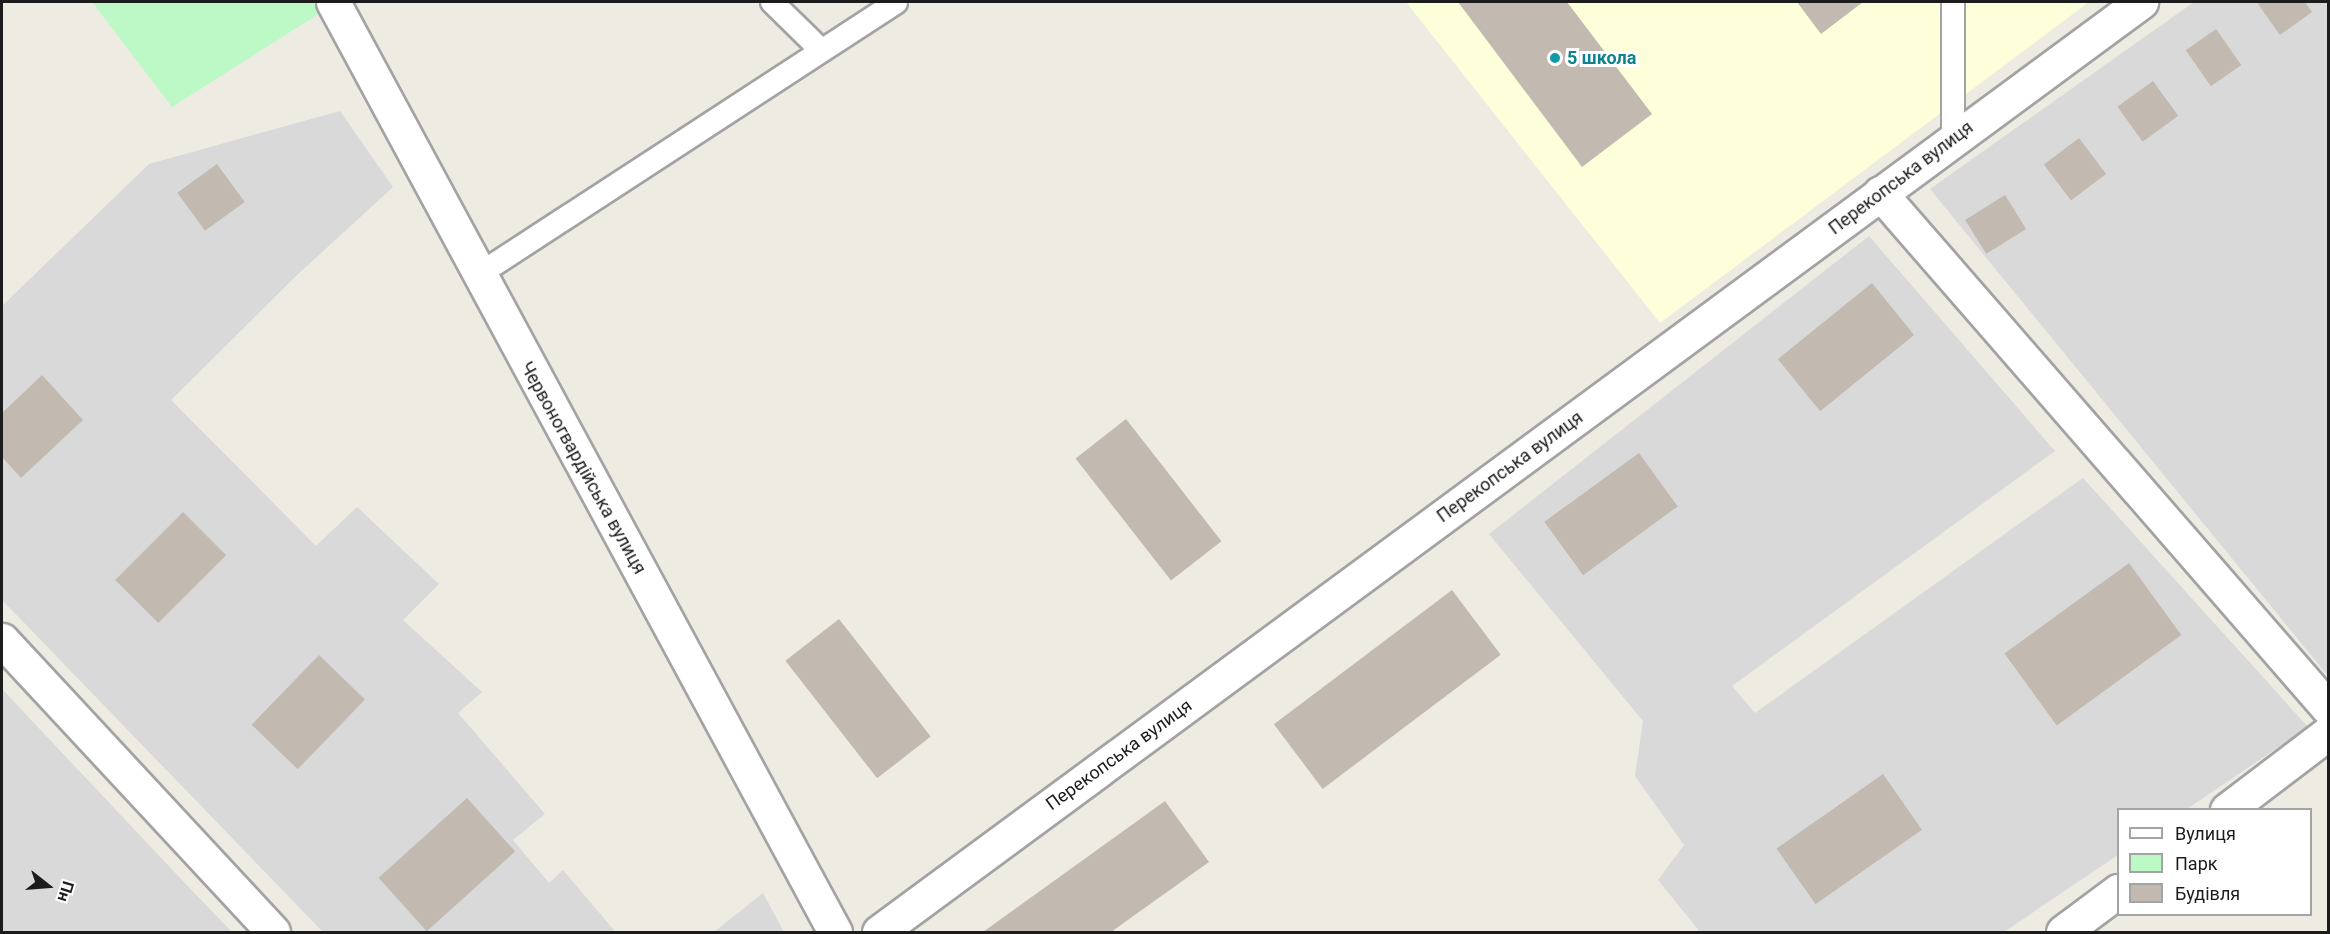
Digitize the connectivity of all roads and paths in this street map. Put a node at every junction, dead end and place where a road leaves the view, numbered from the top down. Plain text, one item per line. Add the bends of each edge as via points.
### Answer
1 (333, 2) edge
2 (772, 2) edge
3 (896, 2) edge
4 (1953, 2) edge
5 (2141, 2) edge
6 (821, 50) junction
7 (1953, 139) junction
8 (1881, 193) junction
9 (478, 275) junction
10 (2, 640) edge
11 (2328, 708) edge
12 (2328, 733) edge
13 (2230, 808) edge
14 (2117, 892) edge
15 (273, 933) edge
16 (835, 933) edge
17 (879, 933) edge
18 (2063, 933) edge

1 - 9 street, Червоногвардійська вулиця
2 - 6 lane
3 - 6 lane
4 - 7 lane
5 - 7 street, Перекопська вулиця
6 - 9 lane
7 - 8 street, Перекопська вулиця
8 - 11 street
8 - 17 street, Перекопська вулиця
9 - 16 street, Червоногвардійська вулиця
10 - 15 street
12 - 13 street
14 - 18 street

